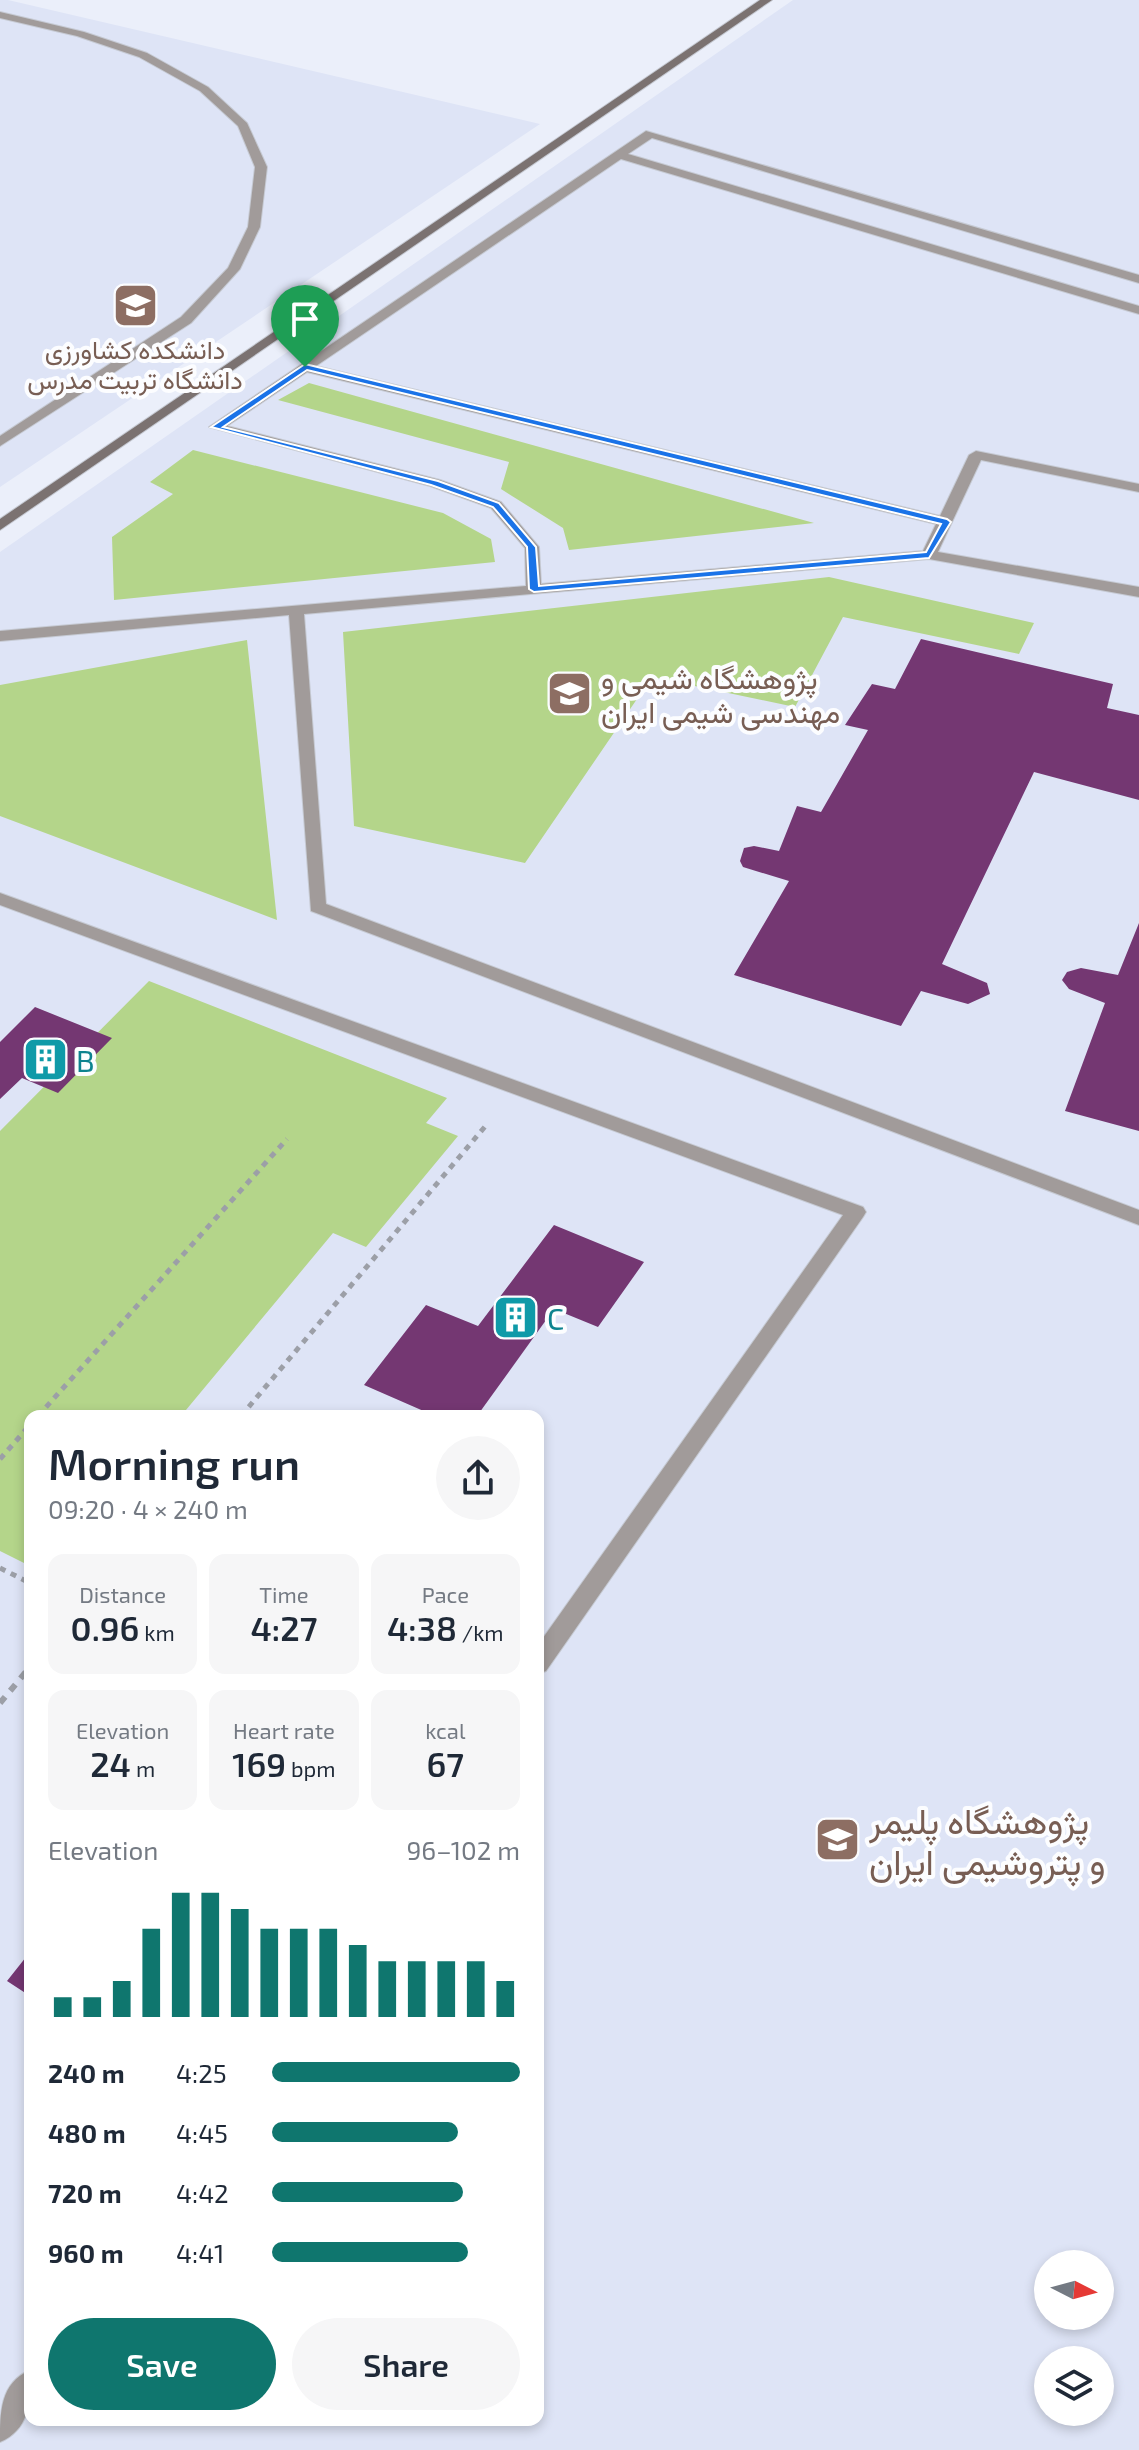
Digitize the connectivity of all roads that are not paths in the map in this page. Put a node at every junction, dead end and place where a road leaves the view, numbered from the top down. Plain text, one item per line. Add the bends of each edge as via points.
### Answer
1 (767, 0) edge
2 (0, 15) edge
3 (619, 155) junction
4 (1139, 279) edge
5 (1139, 310) edge
6 (305, 367) junction
7 (0, 442) edge
8 (1139, 488) edge
9 (947, 522) junction
10 (0, 526) edge
11 (929, 555) junction
12 (534, 589) junction
13 (1139, 592) edge
14 (296, 610) junction
15 (0, 636) edge
16 (0, 899) edge
17 (1139, 1218) edge
18 (544, 1655) edge
19 (24, 2393) edge
20 (0, 2427) edge

1 - 10 street
2 - 7 street via 143,55 204,89 243,125 261,167 254,227 241,255 186,320
3 - 4 street via 650,134
3 - 5 street
3 - 6 street
6 - 9 street
6 - 12 street via 216,427 435,483 496,505 532,547
8 - 9 street via 976,455
9 - 11 street
11 - 12 street
11 - 13 street
12 - 14 street
14 - 15 street
14 - 17 street via 317,907
16 - 18 street via 856,1212
19 - 20 street

